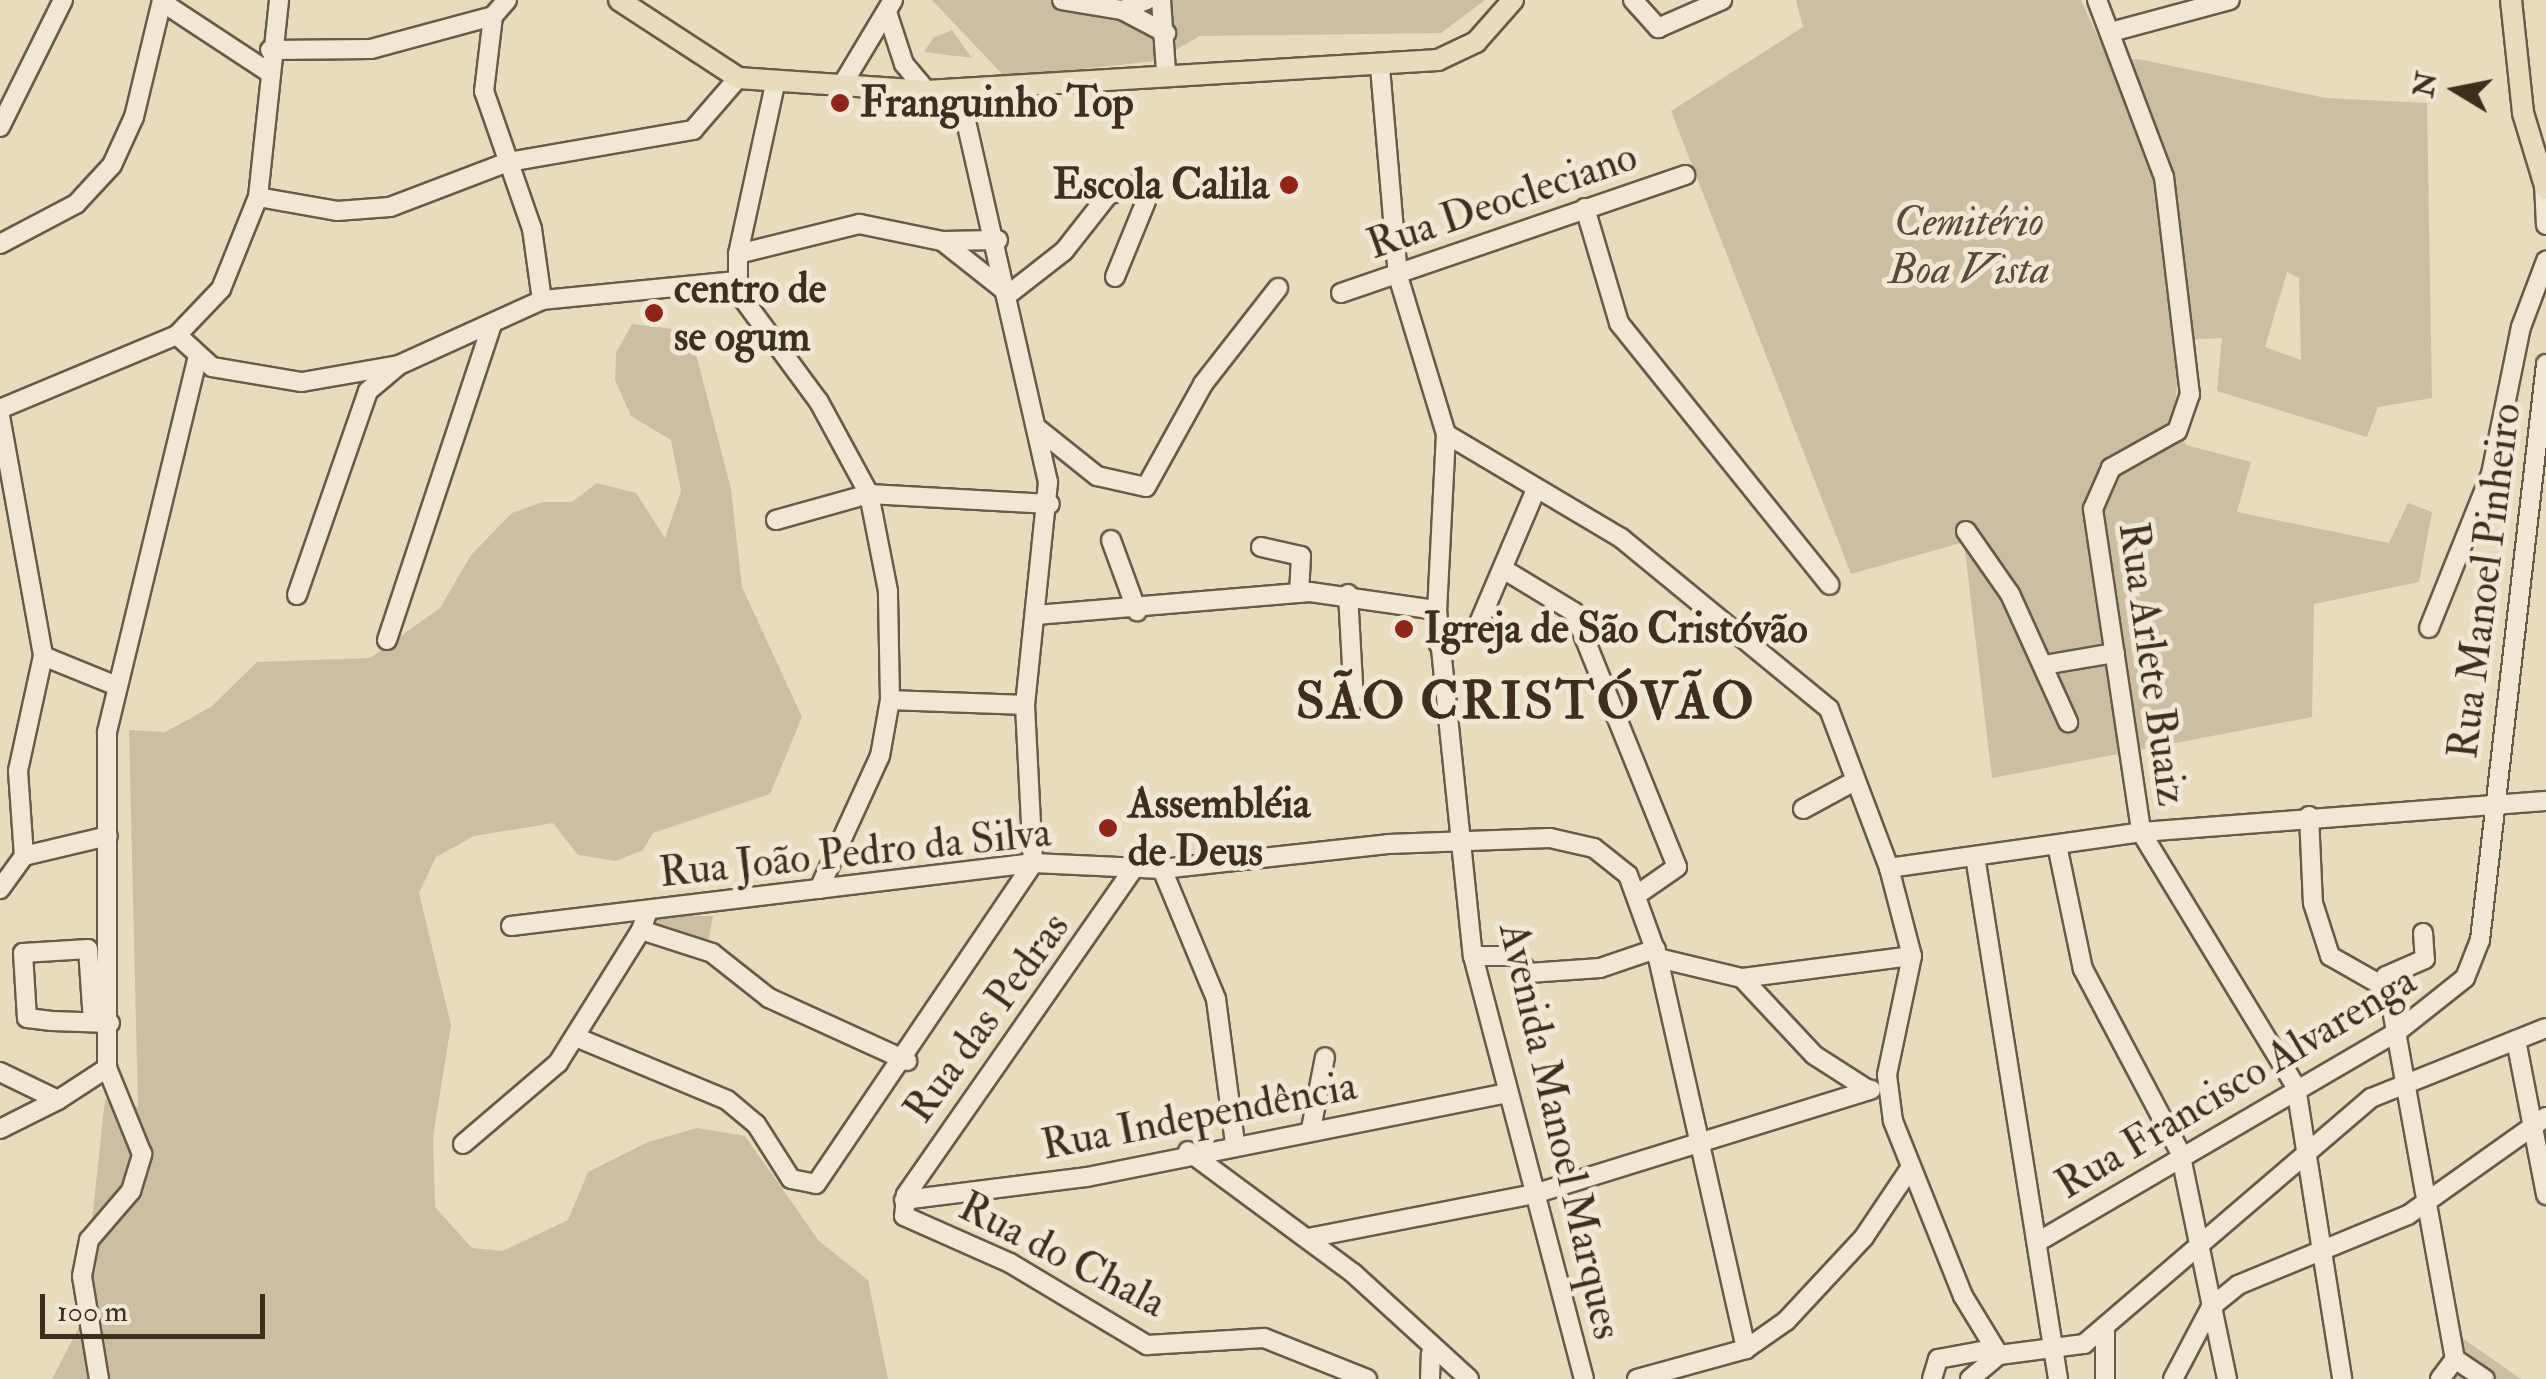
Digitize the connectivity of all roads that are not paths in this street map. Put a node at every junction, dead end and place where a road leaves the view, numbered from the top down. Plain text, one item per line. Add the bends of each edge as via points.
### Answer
1 (63, 0) edge
2 (279, 0) edge
3 (507, 0) edge
4 (619, 0) edge
5 (1062, 0) edge
6 (1147, 0) edge
7 (1161, 0) edge
8 (1633, 0) edge
9 (1722, 0) edge
10 (2096, 0) edge
11 (2230, 0) edge
12 (2511, 0) edge
13 (162, 1) edge
14 (1507, 5) edge
15 (890, 6) edge
16 (1122, 10) junction
17 (493, 16) junction
18 (2111, 32) junction
19 (1166, 33) junction
20 (270, 50) junction
21 (1380, 68) junction
22 (267, 70) junction
23 (1166, 71) junction
24 (738, 78) junction
25 (775, 84) junction
26 (839, 90) junction
27 (959, 90) junction
28 (927, 91) junction
29 (0, 127) edge
30 (508, 162) junction
31 (1686, 175) dead end
32 (2545, 186) edge
33 (258, 196) junction
34 (1585, 208) junction
35 (2546, 224) edge
36 (998, 240) junction
37 (942, 241) junction
38 (0, 244) edge
39 (738, 254) junction
40 (2546, 261) edge
41 (1398, 276) junction
42 (1115, 277) dead end
43 (735, 281) junction
44 (1278, 288) dead end
45 (1340, 293) dead end
46 (1009, 294) junction
47 (542, 300) junction
48 (490, 327) junction
49 (177, 335) junction
50 (196, 360) junction
51 (2546, 364) edge
52 (399, 365) junction
53 (0, 412) edge
54 (1037, 428) junction
55 (1446, 434) junction
56 (1536, 489) junction
57 (868, 494) junction
58 (1050, 504) junction
59 (776, 520) dead end
60 (1966, 531) dead end
61 (1111, 540) dead end
62 (1261, 547) dead end
63 (1503, 569) junction
64 (1830, 585) dead end
65 (1299, 593) junction
66 (1348, 594) junction
67 (297, 595) dead end
68 (1437, 610) junction
69 (1137, 611) junction
70 (1036, 615) junction
71 (2428, 628) dead end
72 (387, 640) dead end
73 (1439, 645) junction
74 (2115, 653) junction
75 (43, 656) junction
76 (2044, 665) junction
77 (117, 686) junction
78 (890, 700) junction
79 (1354, 701) dead end
80 (1025, 705) junction
81 (2068, 722) dead end
82 (1854, 782) junction
83 (2546, 801) edge
84 (2494, 805) junction
85 (1803, 809) dead end
86 (2309, 816) junction
87 (2141, 832) junction
88 (108, 836) junction
89 (1467, 838) junction
90 (2057, 846) junction
91 (24, 856) junction
92 (1974, 856) junction
93 (1033, 863) junction
94 (1134, 868) junction
95 (1889, 868) junction
96 (1162, 870) junction
97 (0, 889) edge
98 (819, 890) junction
99 (1640, 892) junction
100 (648, 911) junction
101 (511, 926) dead end
102 (641, 930) junction
103 (2423, 933) dead end
104 (1657, 954) junction
105 (1473, 956) junction
106 (1912, 956) junction
107 (1742, 978) junction
108 (2388, 989) junction
109 (101, 1022) junction
110 (2546, 1028) edge
111 (2397, 1032) junction
112 (578, 1038) junction
113 (2516, 1040) junction
114 (1324, 1058) dead end
115 (907, 1061) junction
116 (110, 1076) junction
117 (2, 1078) edge
118 (2407, 1082) junction
119 (2296, 1087) junction
120 (1877, 1092) junction
121 (1507, 1093) junction
122 (58, 1100) junction
123 (2540, 1120) edge
124 (1311, 1129) junction
125 (0, 1130) edge
126 (1235, 1143) junction
127 (464, 1144) dead end
128 (1695, 1150) junction
129 (1188, 1151) junction
130 (2180, 1152) junction
131 (2307, 1155) junction
132 (1910, 1167) junction
133 (1534, 1194) junction
134 (2546, 1194) edge
135 (2431, 1201) junction
136 (903, 1205) junction
137 (1308, 1238) junction
138 (2041, 1240) junction
139 (2200, 1246) junction
140 (2320, 1254) junction
141 (2211, 1306) junction
142 (2105, 1328) junction
143 (1746, 1349) junction
144 (1995, 1352) junction
145 (1431, 1353) junction
146 (2053, 1354) junction
147 (2455, 1359) junction
148 (99, 1379) edge
149 (1367, 1379) edge
150 (1430, 1379) edge
151 (1470, 1379) edge
152 (1584, 1379) edge
153 (1637, 1379) edge
154 (1932, 1379) edge
155 (1970, 1379) edge
156 (2058, 1379) edge
157 (2105, 1379) edge
158 (2173, 1379) edge
159 (2227, 1379) edge
160 (2342, 1379) edge
161 (2440, 1379) edge
162 (2484, 1379) edge

1 - 29 street
2 - 20 street
3 - 17 street
4 - 24 main road
5 - 16 street
6 - 16 street
7 - 19 street
8 - 9 street via 1658,28
10 - 18 street
11 - 18 street
12 - 32 main road via 2523,113
13 - 22 street
13 - 38 street via 112,165 76,204
14 - 21 main road via 1450,56
15 - 26 street
15 - 28 street via 897,51
16 - 19 street
17 - 20 street via 371,49
17 - 30 street via 484,92
18 - 74 street, Rua Arlete Buaiz via 2164,177 2190,394 2177,431 2111,468 2095,495
19 - 23 street
20 - 22 street
21 - 23 main road
21 - 41 street, Avenida Manoel Marques
22 - 33 street
23 - 27 main road
24 - 25 main road
24 - 30 street via 694,130
25 - 26 main road
25 - 39 street
26 - 28 main road
27 - 28 main road
27 - 36 street
30 - 33 street via 390,207 337,211
30 - 47 street
31 - 34 street, Rua Deocleciano
32 - 35 street
33 - 49 street via 221,289
34 - 41 street, Rua Deocleciano
34 - 64 street via 1612,312
36 - 37 street
36 - 46 street
37 - 39 street via 859,224
37 - 46 street
39 - 43 street
40 - 71 street via 2521,327 2491,474
41 - 45 street, Rua Deocleciano
41 - 55 street, Avenida Manoel Marques
42 - 46 street via 1146,201 1137,185 1108,196 1064,251
43 - 47 street
43 - 57 street
44 - 54 street via 1203,384 1146,487 1097,476
46 - 54 street
47 - 48 street
48 - 52 street
48 - 72 street
49 - 50 street
49 - 53 street
50 - 52 street via 302,382
50 - 77 street
51 - 84 street, Rua Manoel Pinheiro
52 - 67 street via 368,391
53 - 75 street
54 - 58 street
55 - 56 street
55 - 68 street, Avenida Manoel Marques
56 - 63 street
56 - 82 street via 1621,538 1816,695
57 - 58 street
57 - 59 street
57 - 78 street via 888,591
58 - 70 street
60 - 76 street
61 - 69 street
62 - 65 street via 1301,556
63 - 73 street via 1472,636
63 - 99 street via 1572,606 1678,867
65 - 66 street
65 - 69 street
66 - 68 street
66 - 79 street
68 - 73 street, Avenida Manoel Marques
69 - 70 street
70 - 80 street
73 - 89 street, Avenida Manoel Marques
74 - 76 street
74 - 87 street, Rua Arlete Buaiz
75 - 77 street
75 - 91 street via 20,761
76 - 81 street
77 - 88 street
78 - 80 street
78 - 98 street via 865,804
80 - 93 street
82 - 85 street
82 - 95 street
83 - 84 street
84 - 86 street
84 - 111 street, Rua Francisco Alvarenga via 2474,962 2452,994
86 - 87 street
86 - 108 street via 2313,903 2330,956
87 - 90 street
87 - 119 street, Rua Arlete Buaiz
88 - 91 street
88 - 109 street
89 - 96 street, Rua João Pedro da Silva
89 - 99 street via 1572,840 1614,859
89 - 105 street, Avenida Manoel Marques
90 - 92 street
90 - 130 street via 2083,969
91 - 97 street
92 - 95 street
92 - 138 street
93 - 94 street, Rua João Pedro da Silva
93 - 98 street, Rua João Pedro da Silva
93 - 115 street
94 - 96 street, Rua João Pedro da Silva
94 - 136 street, Rua das Pedras
95 - 106 street
96 - 126 street via 1216,999
98 - 100 street, Rua João Pedro da Silva
99 - 104 street
100 - 101 street, Rua João Pedro da Silva
100 - 102 street
102 - 112 street
102 - 115 street via 694,944 770,998
103 - 108 street via 2425,960 2388,971
104 - 105 street via 1600,968 1529,973 1515,956
104 - 107 street
104 - 128 street
105 - 121 street, Avenida Manoel Marques
106 - 107 street
106 - 120 street
107 - 120 street via 1814,1055
108 - 111 street
109 - 109 street via 26,1018 22,953 88,948
109 - 116 street
110 - 113 street
111 - 118 street
111 - 119 street, Rua Francisco Alvarenga
112 - 115 street via 726,1100 798,1186 825,1178
112 - 127 street
113 - 118 street
113 - 123 street
114 - 124 street
116 - 122 street
116 - 148 street via 137,1122 142,1154 131,1191 89,1240 82,1276
117 - 122 street
118 - 131 street via 2352,1111
118 - 135 street
119 - 130 street, Rua Francisco Alvarenga
119 - 131 street
120 - 128 street
120 - 132 street
121 - 124 street, Rua Independência
121 - 133 street, Avenida Manoel Marques
122 - 125 street
123 - 134 street
123 - 135 street
124 - 126 street, Rua Independência
126 - 129 street, Rua Independência
128 - 133 street
128 - 143 street
129 - 136 street, Rua Independência via 1087,1177
129 - 137 street
130 - 138 street, Rua Francisco Alvarenga
130 - 139 street
131 - 139 street
131 - 140 street
132 - 143 street via 1828,1281
132 - 144 street
133 - 137 street
133 - 152 street, Avenida Manoel Marques
135 - 140 street
135 - 147 street
136 - 149 street, Rua do Chala via 1147,1345 1264,1338
137 - 145 street
138 - 146 street
139 - 141 street
139 - 142 street
140 - 141 street via 2261,1274
140 - 160 street
141 - 158 street
141 - 159 street
142 - 146 street
142 - 157 street
143 - 153 street
144 - 146 street
144 - 154 street via 1938,1360
144 - 155 street
145 - 150 street
145 - 151 street
146 - 156 street
147 - 161 street
147 - 162 street

